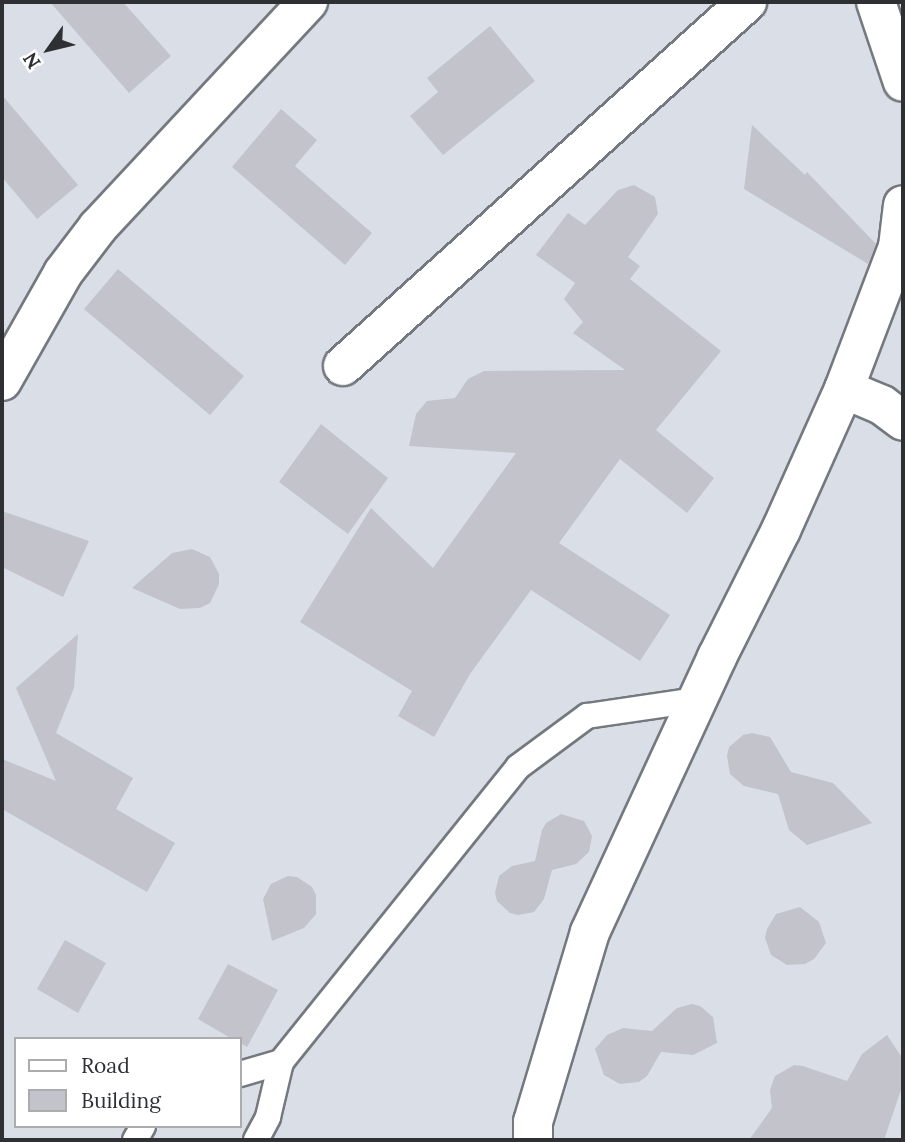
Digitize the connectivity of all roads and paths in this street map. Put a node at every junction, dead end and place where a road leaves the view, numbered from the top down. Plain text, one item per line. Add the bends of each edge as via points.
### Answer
1 (308, 2) edge
2 (747, 2) edge
3 (876, 2) edge
4 (903, 82) edge
5 (903, 205) edge
6 (343, 366) dead end
7 (2, 381) edge
8 (844, 389) junction
9 (903, 421) edge
10 (697, 700) junction
11 (281, 1062) junction
12 (242, 1073) edge
13 (256, 1140) edge
14 (533, 1140) edge

1 - 7 street via 98,227 63,273
2 - 6 street
3 - 4 street
5 - 8 street via 898,247
8 - 9 street via 882,405
8 - 10 street
10 - 11 lane via 587,716 518,768
10 - 14 street via 590,932 533,1122
11 - 12 lane
11 - 13 lane via 268,1117

